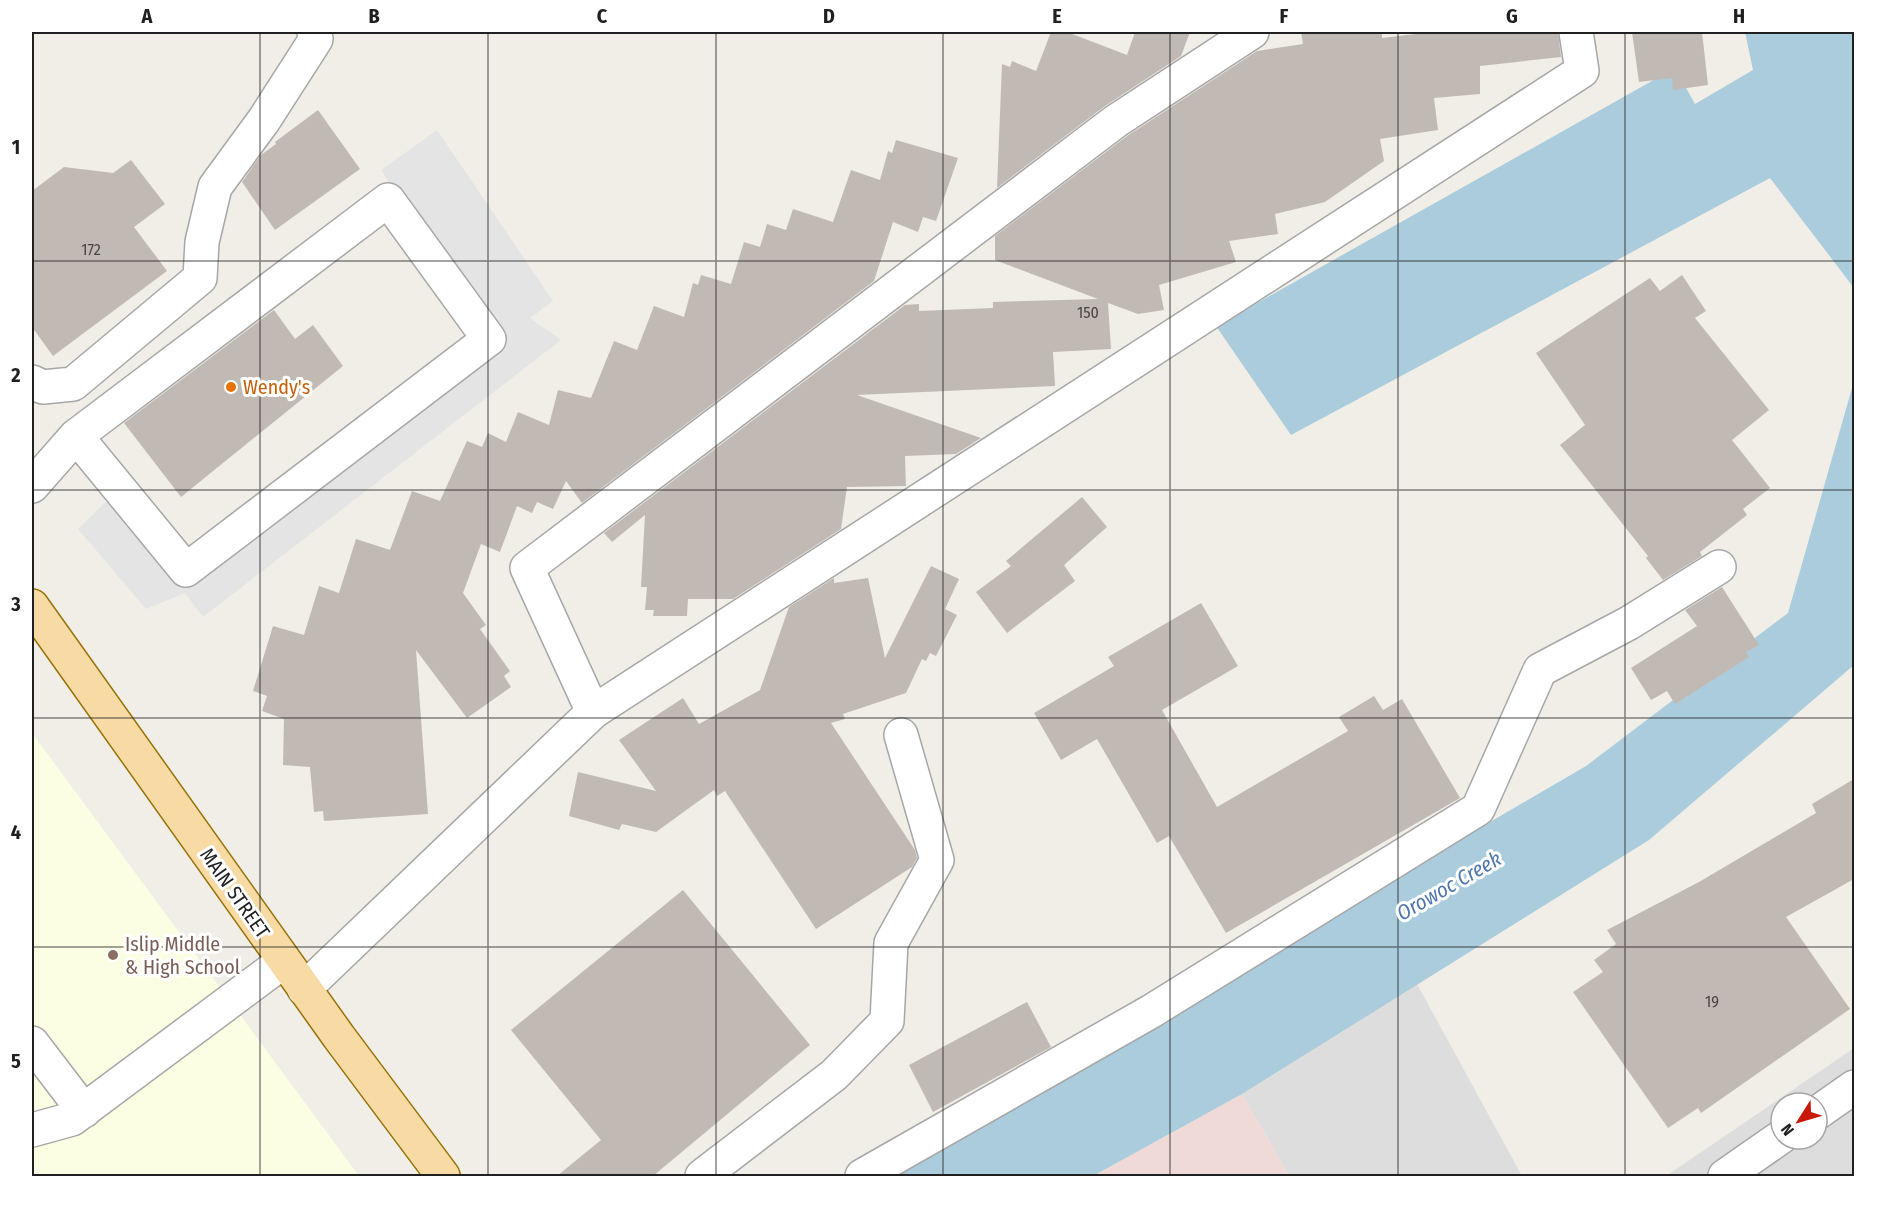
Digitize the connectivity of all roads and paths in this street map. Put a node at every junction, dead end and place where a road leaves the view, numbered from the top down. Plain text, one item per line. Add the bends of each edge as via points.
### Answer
1 (314, 32) edge
2 (1252, 32) edge
3 (1576, 32) edge
4 (32, 382) edge
5 (76, 436) junction
6 (32, 486) edge
7 (1719, 567) dead end
8 (32, 606) edge
9 (593, 712) junction
10 (901, 735) dead end
11 (284, 961) junction
12 (304, 989) junction
13 (32, 1043) edge
14 (1854, 1087) edge
15 (1829, 1105) edge
16 (84, 1111) junction
17 (32, 1130) edge
18 (1769, 1145) edge
19 (443, 1176) edge
20 (702, 1176) edge
21 (862, 1176) edge
22 (1725, 1176) edge

1 - 4 street via 316,39 215,187 202,242 200,278 73,384 43,387
2 - 9 street via 1116,121 527,568
3 - 9 street via 1582,71
5 - 5 street via 388,200 489,339 186,570
5 - 6 street
7 - 21 street via 1540,670 1478,809 1150,1012
8 - 11 main road, MAIN STREET
9 - 12 street
10 - 20 street via 938,860 891,943 887,1021 834,1075
11 - 12 main road, MAIN STREET
11 - 16 street
12 - 19 main road, MAIN STREET
13 - 16 street
14 - 15 street
16 - 17 street via 72,1119
18 - 22 street

